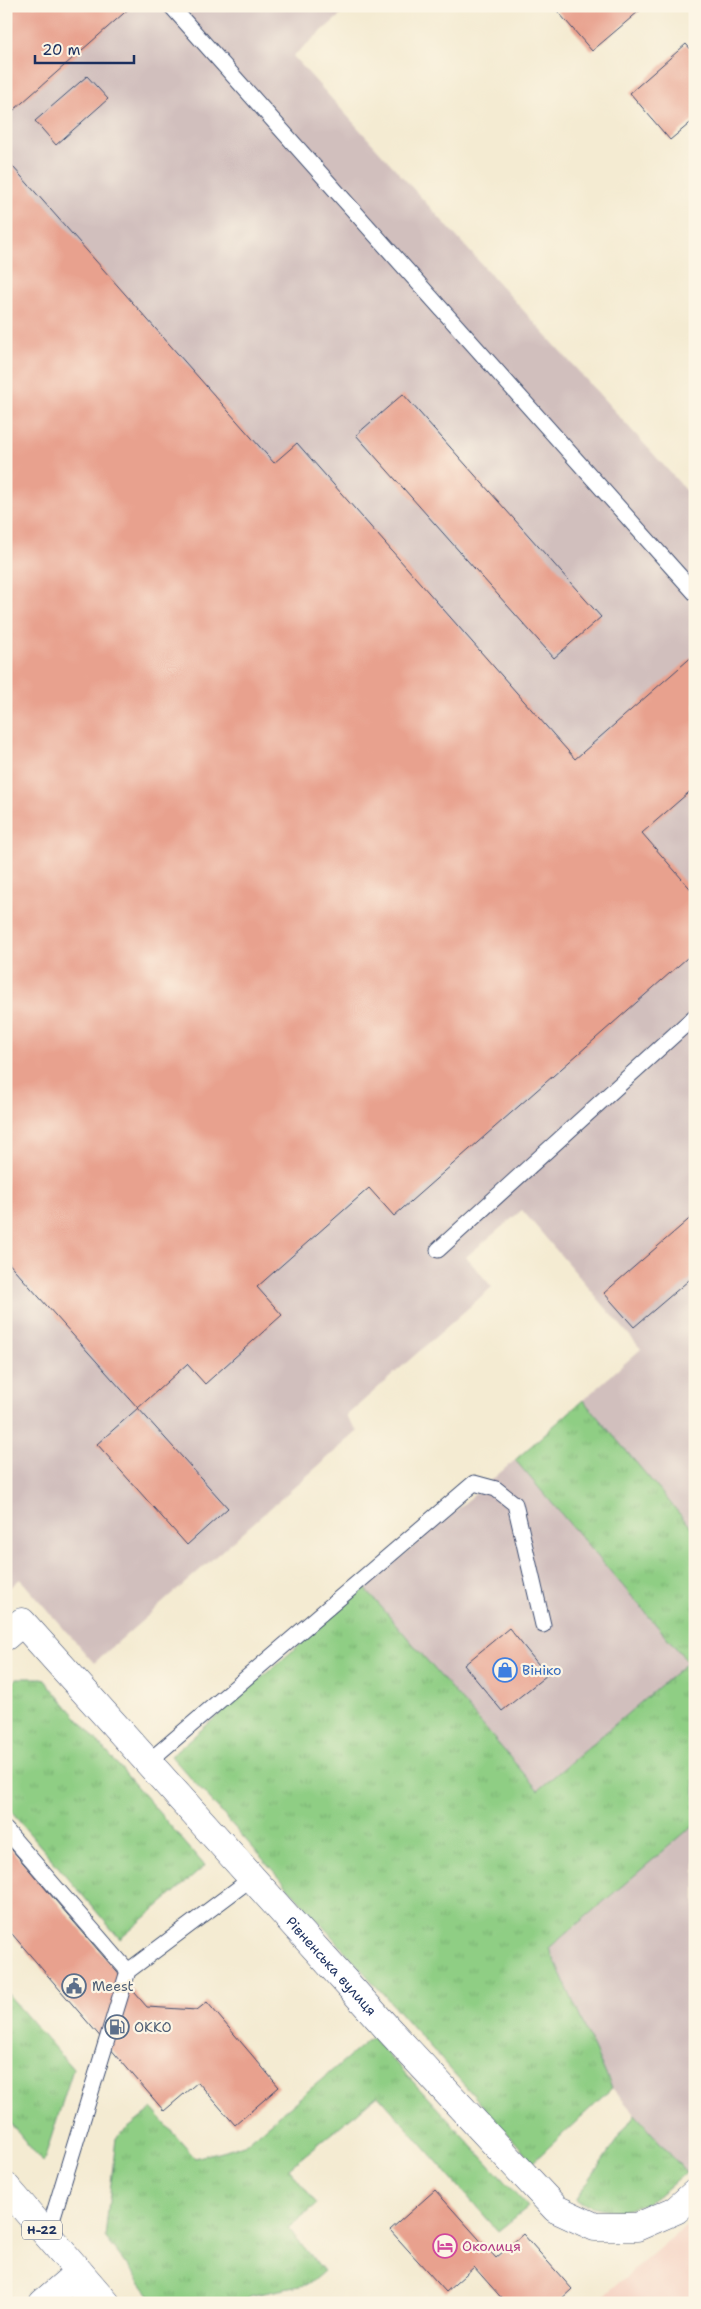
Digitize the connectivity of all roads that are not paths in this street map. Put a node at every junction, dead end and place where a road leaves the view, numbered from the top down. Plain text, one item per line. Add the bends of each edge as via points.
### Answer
1 (171, 6) edge
2 (695, 593) edge
3 (695, 1016) edge
4 (438, 1250) dead end
5 (543, 1625) dead end
6 (6, 1636) edge
7 (148, 1762) junction
8 (6, 1830) edge
9 (252, 1878) junction
10 (128, 1971) junction
11 (6, 2188) edge
12 (695, 2192) edge
13 (47, 2236) junction
14 (79, 2272) junction
15 (43, 2303) edge
16 (78, 2303) edge
17 (106, 2303) edge

1 - 2 lane
3 - 4 lane
5 - 7 lane via 515,1504 496,1489 474,1483
6 - 7 street, Рівненська вулиця via 22,1622
7 - 9 street, Рівненська вулиця
8 - 10 lane
9 - 10 lane
9 - 12 street, Рівненська вулиця via 556,2209 595,2226 637,2227 676,2210
10 - 13 lane
11 - 13 street, Н-22
13 - 14 street, Н-22
14 - 15 street
14 - 16 lane
14 - 17 street, Н-22

